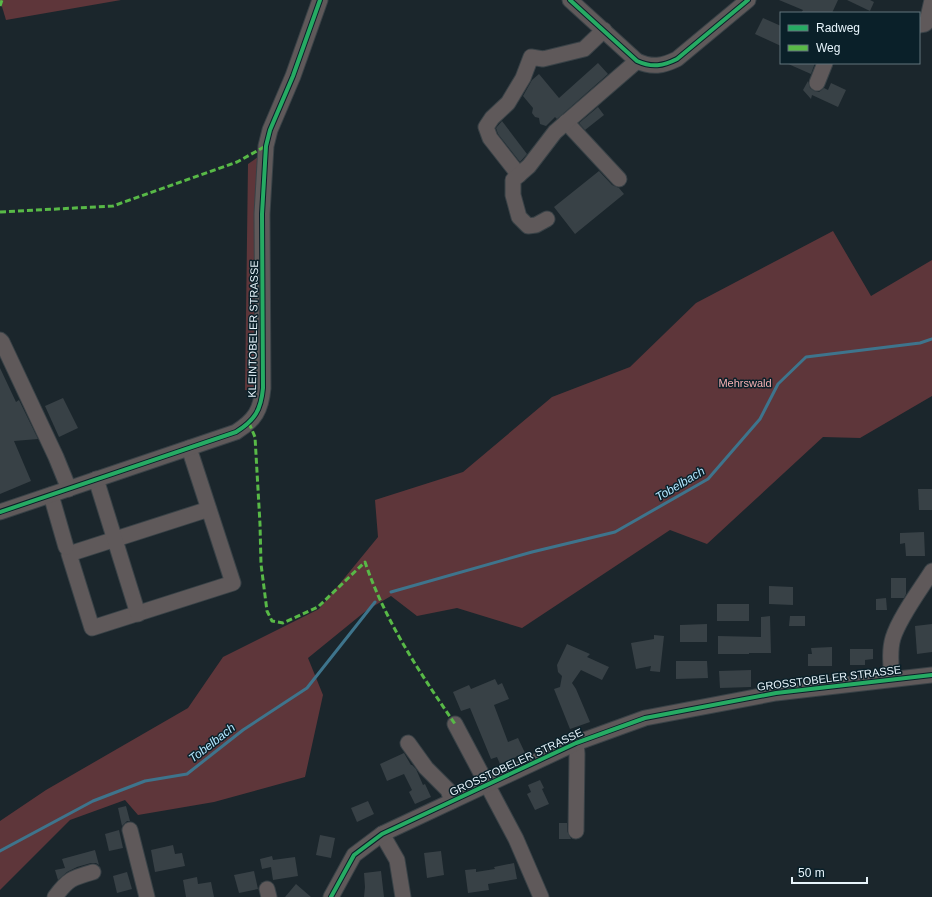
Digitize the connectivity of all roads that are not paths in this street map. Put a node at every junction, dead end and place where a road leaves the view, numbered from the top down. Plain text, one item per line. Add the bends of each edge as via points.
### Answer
1 (320, 0) edge
2 (570, 0) edge
3 (748, 0) edge
4 (932, 0) edge
5 (920, 25) edge
6 (604, 30) junction
7 (637, 61) junction
8 (825, 64) edge
9 (817, 83) dead end
10 (566, 122) junction
11 (519, 175) junction
12 (619, 179) dead end
13 (547, 219) dead end
14 (0, 340) edge
15 (189, 448) junction
16 (96, 479) junction
17 (69, 489) junction
18 (51, 496) junction
19 (209, 509) junction
20 (0, 512) edge
21 (115, 539) junction
22 (66, 547) dead end
23 (932, 571) edge
24 (138, 614) junction
25 (932, 675) edge
26 (892, 679) junction
27 (455, 724) dead end
28 (408, 743) dead end
29 (576, 743) junction
30 (488, 784) junction
31 (452, 801) junction
32 (130, 830) dead end
33 (576, 831) dead end
34 (382, 834) junction
35 (93, 872) dead end
36 (55, 897) edge
37 (147, 897) edge
38 (331, 897) edge
39 (403, 897) edge
40 (541, 897) edge

1 - 15 street, KLEINTOBELER STRASSE via 266,146 262,214 262,400 253,419 241,429
2 - 6 street
3 - 7 street via 668,64 650,66
4 - 5 street via 927,22
6 - 7 street
6 - 11 street via 584,49 576,52 544,59 531,57 508,103 492,118 486,128 490,138
7 - 10 street
8 - 9 street
10 - 11 street
10 - 12 street
11 - 13 street via 513,180 519,217 528,226
14 - 17 street
15 - 16 street, KLEINTOBELER STRASSE
15 - 19 street
16 - 17 street, KLEINTOBELER STRASSE
16 - 21 street
17 - 18 street, KLEINTOBELER STRASSE
18 - 20 street, KLEINTOBELER STRASSE
18 - 22 street
19 - 21 street
19 - 24 street via 233,583
21 - 24 street
21 - 24 street via 69,554 92,628
23 - 26 street via 893,638
25 - 26 street, GROSSTOBELER STRASSE
26 - 29 street, GROSSTOBELER STRASSE via 776,693 652,716
27 - 30 street
28 - 31 street via 426,768 448,790
29 - 30 street, GROSSTOBELER STRASSE
29 - 33 street
30 - 31 street, GROSSTOBELER STRASSE
30 - 40 street
31 - 34 street, GROSSTOBELER STRASSE
32 - 37 street
34 - 38 street, GROSSTOBELER STRASSE via 354,855
34 - 39 street via 397,860
35 - 36 street via 72,878

